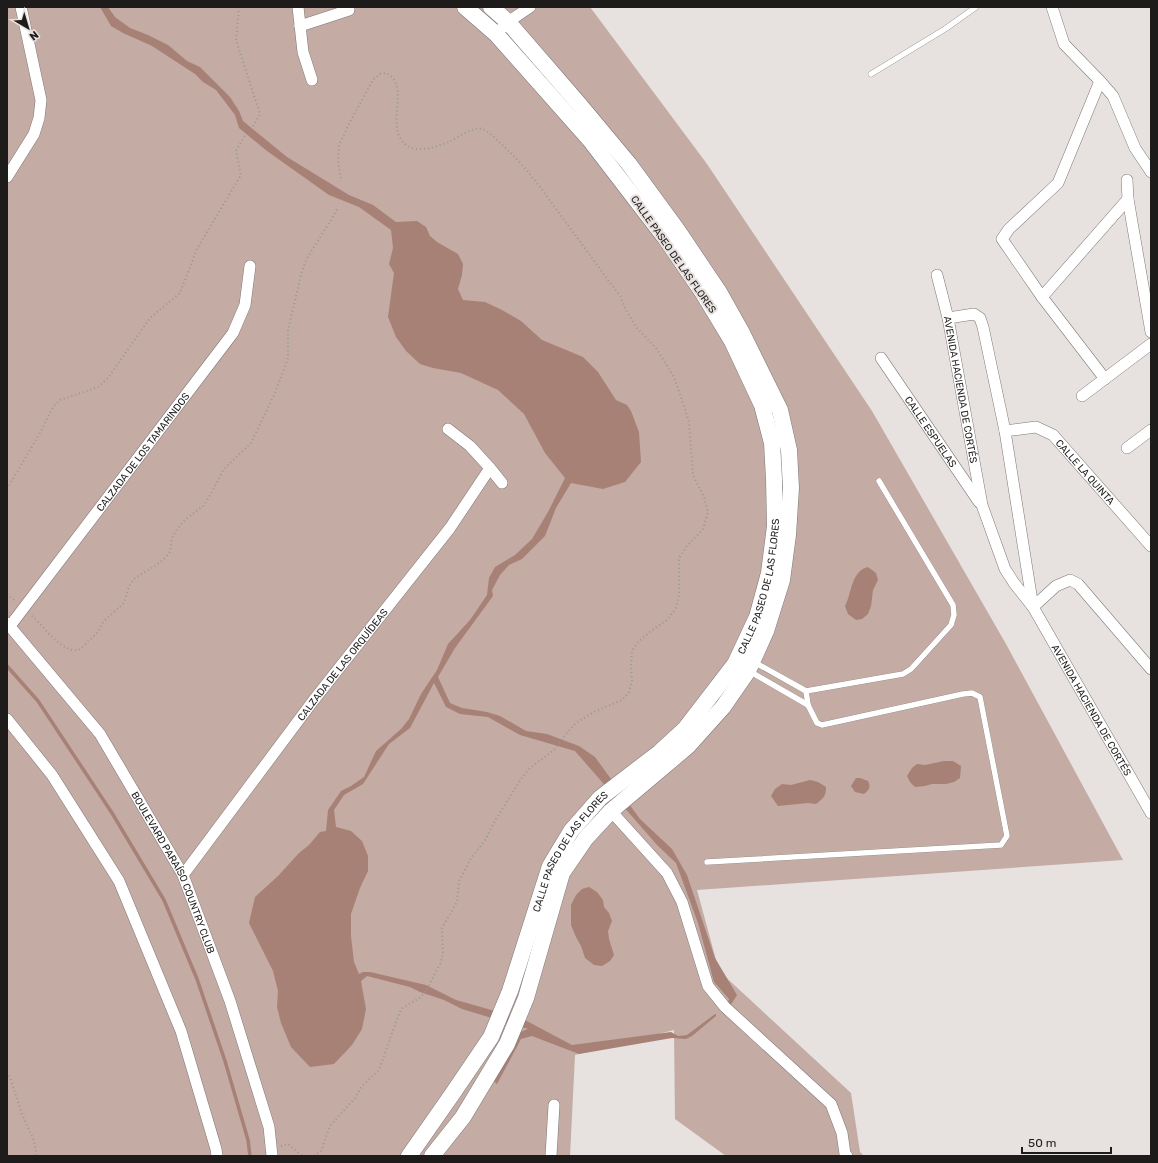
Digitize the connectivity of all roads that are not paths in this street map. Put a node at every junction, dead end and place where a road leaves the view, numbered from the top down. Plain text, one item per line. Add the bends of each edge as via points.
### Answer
1 (22, 7) edge
2 (298, 7) edge
3 (466, 7) edge
4 (491, 7) edge
5 (530, 7) edge
6 (976, 7) edge
7 (1052, 7) edge
8 (349, 10) dead end
9 (508, 22) junction
10 (300, 26) junction
11 (496, 34) junction
12 (871, 74) dead end
13 (312, 80) dead end
14 (1100, 81) junction
15 (1151, 172) edge
16 (7, 177) edge
17 (1127, 180) dead end
18 (1128, 199) junction
19 (672, 235) junction
20 (250, 266) dead end
21 (937, 275) dead end
22 (1042, 297) junction
23 (948, 318) junction
24 (1151, 332) edge
25 (1151, 344) edge
26 (881, 358) dead end
27 (1105, 378) junction
28 (1082, 396) dead end
29 (448, 429) dead end
30 (1151, 430) edge
31 (1005, 432) junction
32 (1127, 448) dead end
33 (490, 468) junction
34 (879, 481) dead end
35 (502, 483) dead end
36 (982, 505) junction
37 (1151, 546) edge
38 (1033, 607) junction
39 (9, 625) edge
40 (744, 662) junction
41 (1151, 669) edge
42 (806, 691) junction
43 (808, 705) junction
44 (7, 719) edge
45 (633, 783) junction
46 (611, 811) junction
47 (1151, 813) edge
48 (586, 814) junction
49 (600, 823) junction
50 (707, 862) dead end
51 (182, 876) junction
52 (554, 1105) dead end
53 (426, 1134) junction
54 (436, 1151) edge
55 (272, 1152) edge
56 (217, 1156) edge
57 (409, 1156) edge
58 (551, 1156) edge
59 (847, 1156) edge

1 - 16 street via 41,100 40,118 34,134
2 - 10 street
3 - 11 street, CALLE PASEO DE LAS FLORES
4 - 9 street, CALLE PASEO DE LAS FLORES
5 - 9 street
6 - 12 lane
7 - 14 street via 1064,44
8 - 10 street
9 - 11 street
9 - 19 street, CALLE PASEO DE LAS FLORES via 624,158
10 - 13 street via 303,52
11 - 19 street, CALLE PASEO DE LAS FLORES
14 - 15 street via 1112,96 1135,148
14 - 22 street via 1058,183 1009,229 1002,239
17 - 18 street
18 - 22 street
18 - 24 street
19 - 40 street, CALLE PASEO DE LAS FLORES via 732,341 762,405 772,443 775,526 769,573
20 - 39 street, CALZADA DE LOS TAMARINDOS via 246,305 233,333 24,609
21 - 23 street
22 - 27 street
23 - 31 street, AVENIDA HACIENDA DE CORTÉS via 974,314 980,318
23 - 36 street, AVENIDA HACIENDA DE CORTÉS
25 - 27 street
26 - 36 street, CALLE ESPUELAS
27 - 28 street
29 - 33 street via 470,446
30 - 32 street
31 - 37 street, CALLE LA QUINTA via 1036,427 1053,435
31 - 38 street, AVENIDA HACIENDA DE CORTÉS
33 - 35 street
33 - 51 street, CALZADA DE LAS ORQUÍDEAS via 450,528 314,701
34 - 42 lane via 953,605 952,625 911,670 903,674
36 - 38 street, AVENIDA HACIENDA DE CORTÉS via 1005,569
38 - 41 street via 1056,586 1070,580 1078,584
38 - 47 street, AVENIDA HACIENDA DE CORTÉS
39 - 51 street, BOULEVARD PARAÍSO COUNTRY CLUB via 100,734
40 - 42 lane
40 - 43 lane
40 - 45 street, CALLE PASEO DE LAS FLORES
42 - 43 lane
43 - 50 lane via 817,723 822,725 963,694 972,693 980,696 1006,836 1001,844
44 - 56 street via 52,776 119,881 181,1031
45 - 46 street, CALLE PASEO DE LAS FLORES
45 - 48 street, CALLE PASEO DE LAS FLORES via 600,798
46 - 49 street, CALLE PASEO DE LAS FLORES
46 - 59 street via 667,873 682,902 708,986 725,1007 832,1104
48 - 49 street
48 - 53 street, CALLE PASEO DE LAS FLORES via 571,831 550,866 510,991 490,1037
49 - 54 street, CALLE PASEO DE LAS FLORES via 586,838 562,873 526,998 507,1044 463,1117
51 - 55 street, BOULEVARD PARAÍSO COUNTRY CLUB via 230,1001 269,1127
52 - 58 street
53 - 54 street
53 - 57 street, CALLE PASEO DE LAS FLORES

